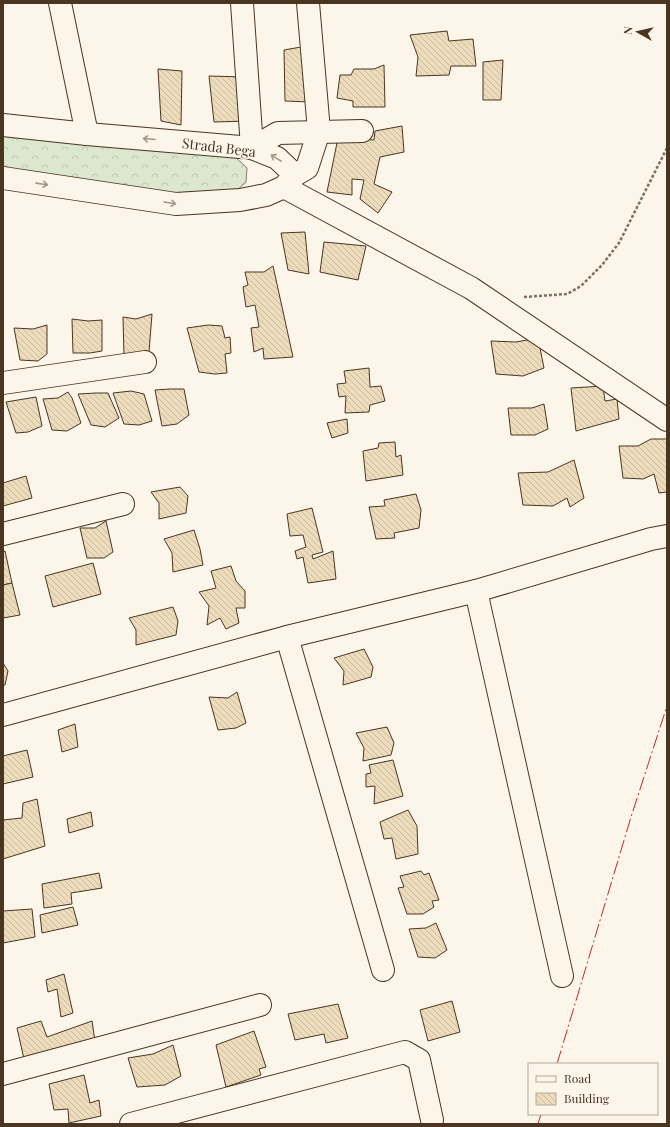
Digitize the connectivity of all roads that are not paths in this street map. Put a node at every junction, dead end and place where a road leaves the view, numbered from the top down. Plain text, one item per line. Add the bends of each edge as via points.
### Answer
1 (60, 3) edge
2 (242, 3) edge
3 (308, 3) edge
4 (3, 125) edge
5 (319, 131) junction
6 (362, 131) dead end
7 (87, 134) junction
8 (252, 148) junction
9 (3, 178) edge
10 (289, 181) junction
11 (145, 362) dead end
12 (3, 383) edge
13 (667, 420) edge
14 (122, 504) dead end
15 (3, 534) edge
16 (667, 536) edge
17 (476, 591) junction
18 (286, 637) junction
19 (3, 715) edge
20 (383, 970) dead end
21 (562, 976) dead end
22 (260, 1005) dead end
23 (3, 1074) edge
24 (432, 1120) dead end
25 (131, 1124) edge

1 - 7 street
2 - 8 street
3 - 5 street
4 - 7 street, Strada Bega
5 - 6 street
5 - 8 street via 278,133
5 - 10 street via 307,168
8 -> 7 street, Strada Bega
10 -> 8 street, Strada Bega via 277,158
9 -> 10 street via 176,204 240,200 266,195
10 - 13 street, Strada Bega via 471,288
11 - 12 street
14 - 15 street
16 - 17 street
17 - 18 street
17 - 21 street
18 - 19 street
18 - 20 street
22 - 23 street
24 - 25 street via 419,1060 404,1052

